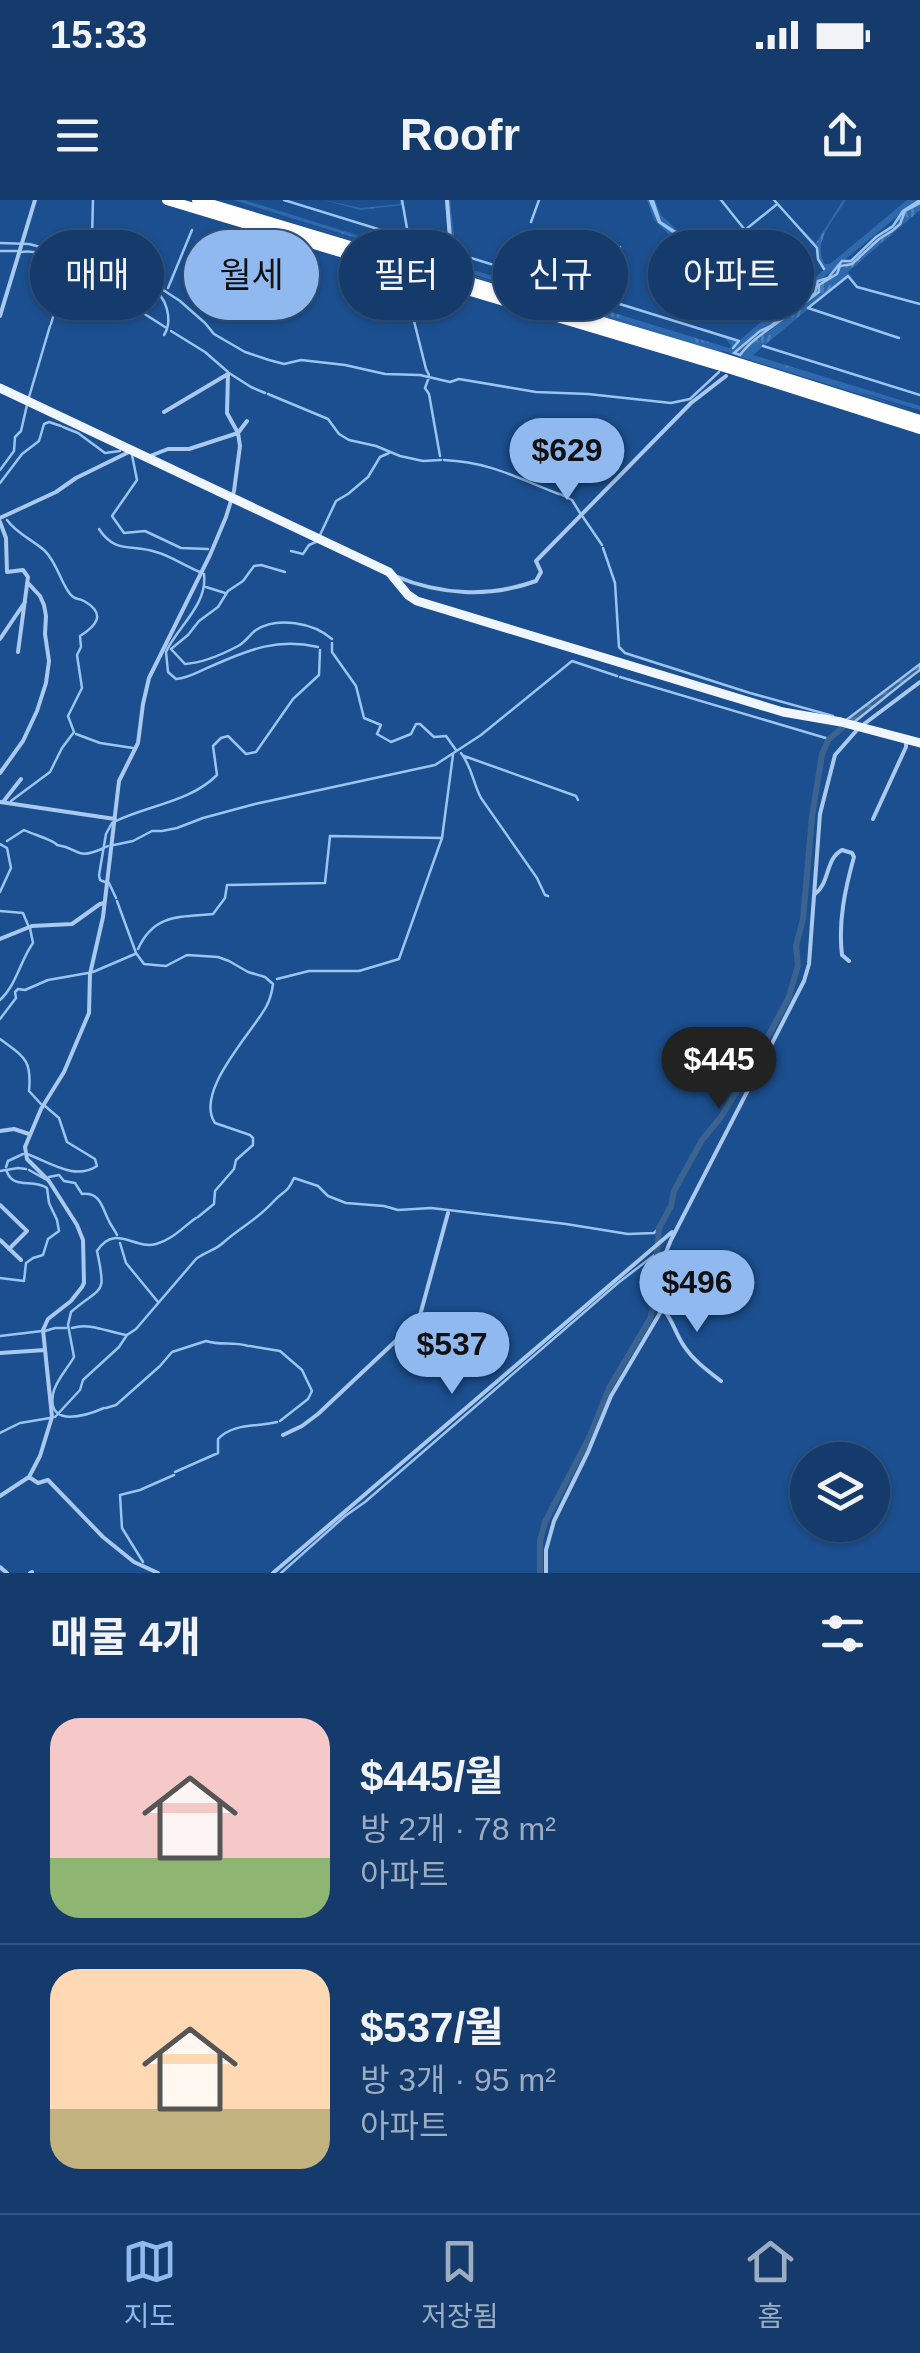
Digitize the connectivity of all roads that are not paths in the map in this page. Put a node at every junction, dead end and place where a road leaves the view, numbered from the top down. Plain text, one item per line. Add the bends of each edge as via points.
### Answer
1 (35, 200) edge
2 (168, 200) edge
3 (197, 200) edge
4 (447, 200) edge
5 (449, 230) edge
6 (339, 245) edge
7 (339, 248) edge
8 (473, 286) edge
9 (0, 316) edge
10 (732, 370) junction
11 (0, 388) edge
12 (164, 412) dead end
13 (920, 420) edge
14 (247, 421) dead end
15 (920, 429) edge
16 (238, 433) junction
17 (130, 451) junction
18 (145, 458) junction
19 (232, 498) junction
20 (0, 520) edge
21 (392, 575) junction
22 (28, 583) junction
23 (26, 601) junction
24 (0, 638) edge
25 (18, 652) dead end
26 (920, 682) edge
27 (857, 727) junction
28 (906, 741) junction
29 (920, 743) edge
30 (0, 773) edge
31 (21, 779) dead end
32 (2, 802) edge
33 (115, 819) junction
34 (873, 819) dead end
35 (815, 894) junction
36 (104, 903) junction
37 (0, 939) edge
38 (849, 961) dead end
39 (0, 1131) edge
40 (29, 1134) junction
41 (0, 1205) edge
42 (448, 1213) dead end
43 (676, 1229) junction
44 (0, 1240) edge
45 (9, 1250) junction
46 (21, 1260) dead end
47 (662, 1307) junction
48 (45, 1350) junction
49 (0, 1353) edge
50 (722, 1381) dead end
51 (283, 1435) dead end
52 (29, 1477) junction
53 (0, 1496) edge
54 (0, 1567) edge
55 (8, 1573) edge
56 (158, 1573) edge
57 (273, 1573) edge
58 (546, 1573) edge

1 - 9 street
2 - 7 highway
3 - 6 highway
4 - 5 street
8 - 10 highway
10 - 13 highway
10 - 15 highway
10 - 21 street via 536,561 536,581 469,594
11 - 17 main road
12 - 16 street via 228,374 226,414
14 - 16 street
16 - 18 street
16 - 19 street
17 - 18 main road
17 - 20 street
18 - 19 main road
19 - 21 main road
19 - 33 street via 149,678 138,743 119,781
20 - 22 street via 7,572 23,570
21 - 27 main road via 417,601 783,712
22 - 23 street
22 - 30 street via 44,605 48,674 23,741
23 - 24 street
23 - 25 street
26 - 27 street
27 - 28 main road
27 - 35 street via 830,768
28 - 29 main road
28 - 34 street
31 - 32 street
32 - 33 street
33 - 36 street
35 - 38 street via 834,854 852,853 840,936
35 - 43 street via 804,981
36 - 37 street via 72,924 32,926
36 - 40 street via 89,1013
39 - 40 street
40 - 48 street via 24,1154 48,1180 83,1240 84,1282 45,1324
41 - 45 street via 27,1231
42 - 51 street via 418,1319 318,1414
43 - 47 street via 664,1257
43 - 57 street
44 - 45 street
45 - 46 street
47 - 50 street via 686,1349
47 - 58 street via 611,1396 554,1521
48 - 49 street
48 - 52 street via 51,1420
52 - 53 street
52 - 56 street via 48,1480 102,1537
54 - 55 street

